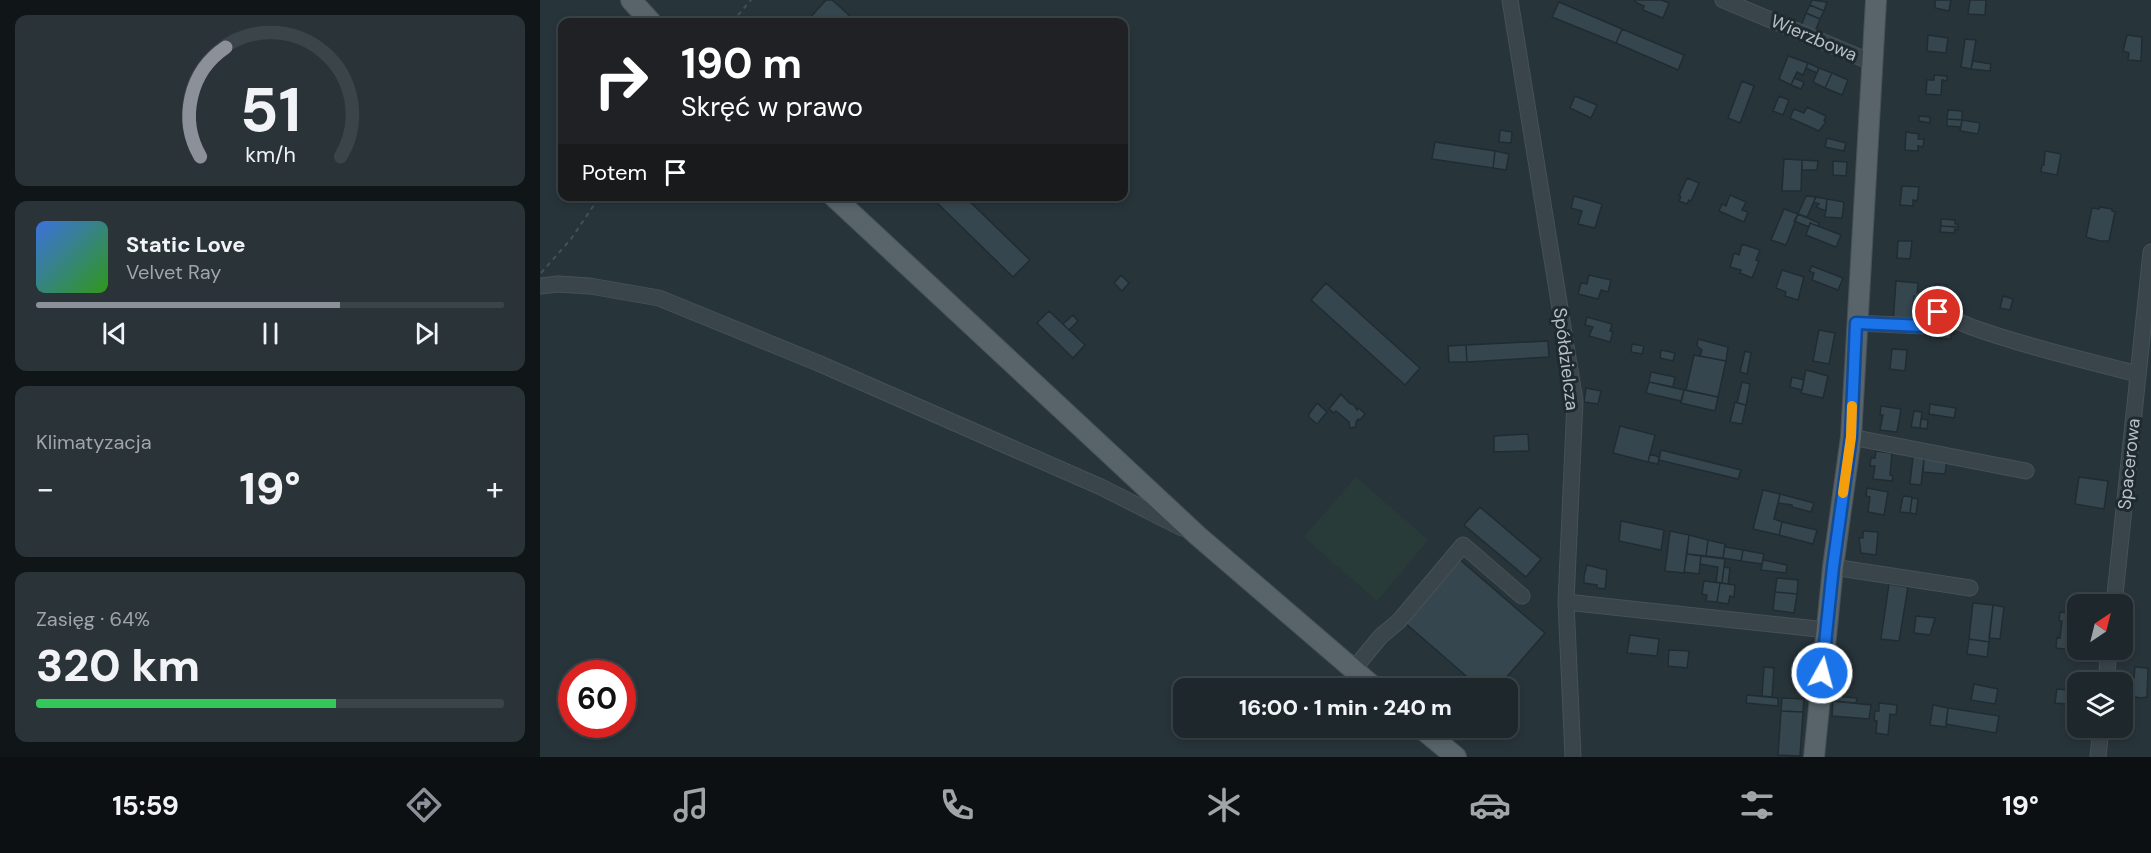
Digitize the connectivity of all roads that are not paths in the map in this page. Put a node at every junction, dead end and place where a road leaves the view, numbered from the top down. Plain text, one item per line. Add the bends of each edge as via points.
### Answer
1 (631, 0) edge
2 (1510, 0) edge
3 (1723, 0) edge
4 (1875, 0) edge
5 (647, 18) edge
6 (1871, 62) junction
7 (838, 201) edge
8 (2151, 252) edge
9 (540, 286) edge
10 (1922, 301) dead end
11 (1938, 312) junction
12 (1856, 323) junction
13 (2138, 374) junction
14 (1851, 437) junction
15 (1129, 471) junction
16 (2026, 471) dead end
17 (1106, 490) junction
18 (1198, 536) junction
19 (1833, 567) junction
20 (1970, 588) dead end
21 (2115, 594) edge
22 (1522, 596) dead end
23 (1566, 602) junction
24 (1827, 630) junction
25 (1353, 670) junction
26 (1363, 678) edge
27 (1433, 738) edge
28 (2100, 738) edge
29 (1456, 757) edge
30 (1573, 757) edge
31 (1814, 757) edge
32 (2098, 757) edge

1 - 5 main road
2 - 23 street, Spółdzielcza via 1575,401
3 - 6 street, Wierzbowa
4 - 6 main road
6 - 12 main road
7 - 15 main road
8 - 13 street, Spacerowa
9 - 17 street via 590,286 658,298 818,363
10 - 11 street
11 - 12 street via 1923,326
11 - 13 street via 1990,333
12 - 14 main road
13 - 21 street, Spacerowa
14 - 16 street
14 - 19 main road
15 - 17 street via 1122,484
15 - 18 main road
17 - 18 street
18 - 25 main road
19 - 20 street
19 - 24 main road
22 - 25 street via 1463,545
23 - 24 street
23 - 30 street, Spółdzielcza
24 - 31 main road
25 - 26 main road
27 - 29 main road
28 - 32 street

